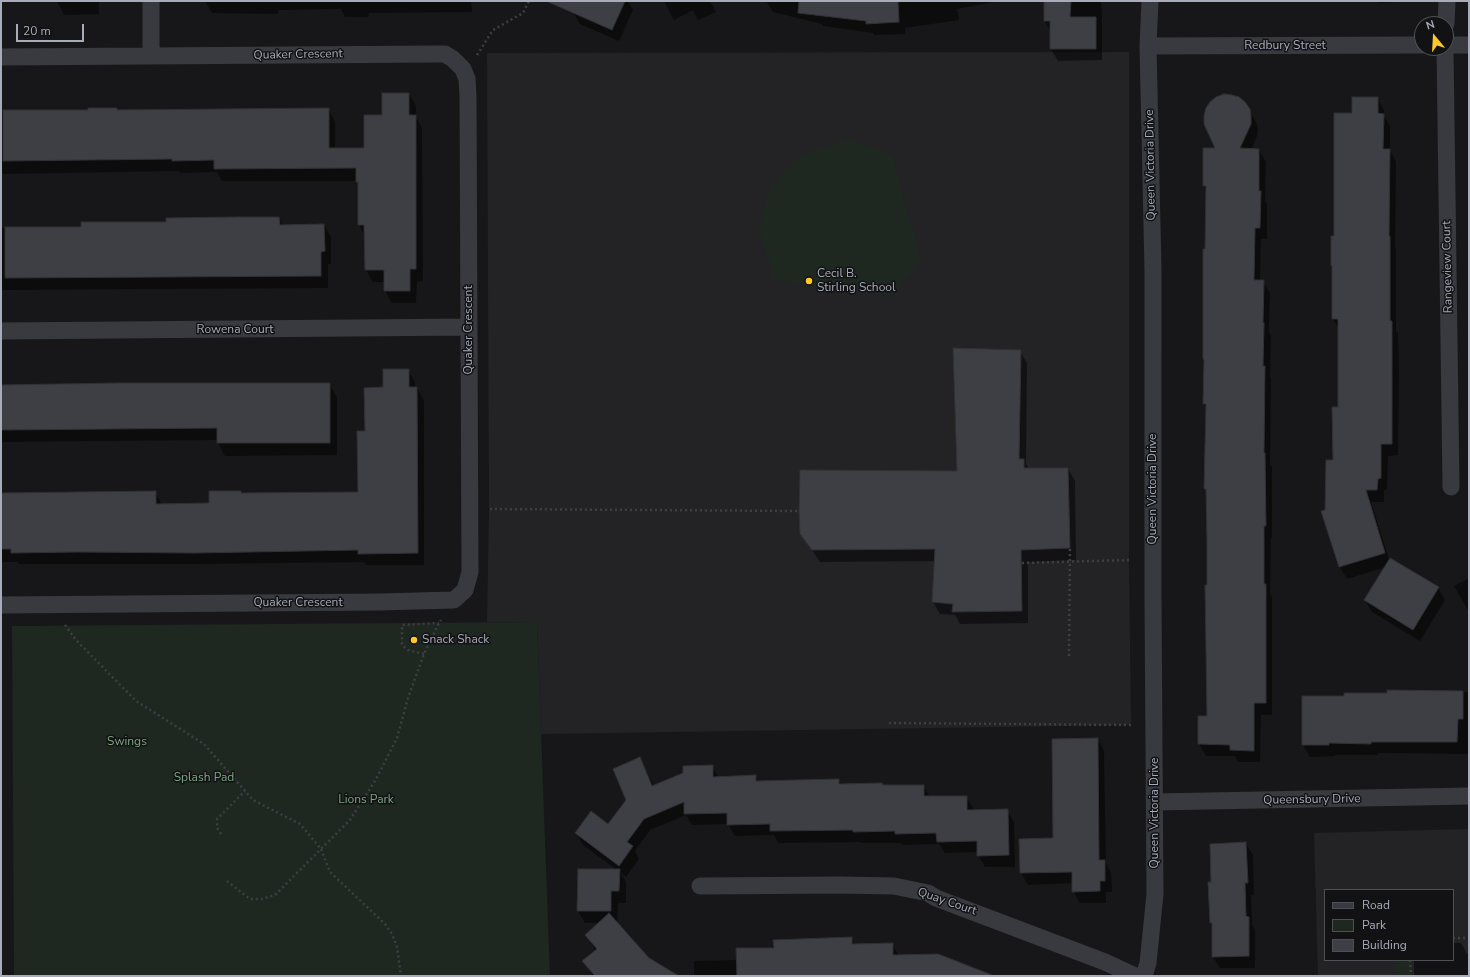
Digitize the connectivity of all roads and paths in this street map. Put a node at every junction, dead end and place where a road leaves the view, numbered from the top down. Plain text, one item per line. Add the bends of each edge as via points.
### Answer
1 (151, 1) edge
2 (529, 1) edge
3 (1150, 1) edge
4 (1447, 1) edge
5 (1446, 16) edge
6 (1414, 45) edge
7 (1148, 46) junction
8 (1469, 46) edge
9 (1454, 47) edge
10 (151, 56) junction
11 (1446, 56) edge
12 (1, 57) edge
13 (463, 69) junction
14 (469, 327) junction
15 (1, 331) edge
16 (1451, 487) dead end
17 (489, 509) dead end
18 (799, 511) dead end
19 (1070, 548) dead end
20 (1129, 560) dead end
21 (1070, 562) junction
22 (1022, 563) dead end
23 (454, 600) junction
24 (1, 605) edge
25 (51, 605) junction
26 (439, 623) junction
27 (424, 654) junction
28 (1069, 656) dead end
29 (889, 723) dead end
30 (1132, 725) dead end
31 (245, 791) junction
32 (1469, 796) edge
33 (1155, 802) junction
34 (221, 834) dead end
35 (321, 849) junction
36 (227, 881) dead end
37 (700, 886) dead end
38 (1454, 938) edge
39 (1469, 938) edge
40 (1410, 961) edge
41 (401, 976) edge
42 (1135, 976) edge
43 (1144, 976) edge
44 (1410, 976) edge

1 - 10 street
2 - 13 path via 523,12 494,30 479,54
3 - 7 street, Queen Victoria Drive
4 - 5 street
6 - 7 street, Redbury Street
7 - 33 street, Queen Victoria Drive via 1153,270
8 - 9 street
10 - 12 street, Quaker Crescent
10 - 13 street, Quaker Crescent via 445,54 453,58
11 - 16 street, Rangeview Court
13 - 14 street, Quaker Crescent via 467,79 468,96
14 - 15 street, Rowena Court
14 - 23 street, Quaker Crescent via 470,572 465,590
17 - 18 path
19 - 21 path
20 - 21 path
21 - 22 path
21 - 28 path
23 - 25 street, Quaker Crescent
23 - 26 path
24 - 25 street, Quaker Crescent
25 - 31 path via 76,640 136,701 204,744
26 - 27 path
26 - 27 path via 402,625 402,645 408,650
27 - 35 path via 397,738 375,781 350,820
29 - 30 path
31 - 34 path via 217,818 217,828
31 - 35 path via 253,800 300,824
32 - 33 street, Queensbury Drive
33 - 43 street, Queen Victoria Drive via 1155,894 1148,963
35 - 36 path via 275,895 250,899
35 - 41 path via 330,872 385,924 397,947
37 - 42 street, Quay Court via 894,886 928,893
38 - 39 path
40 - 44 path

